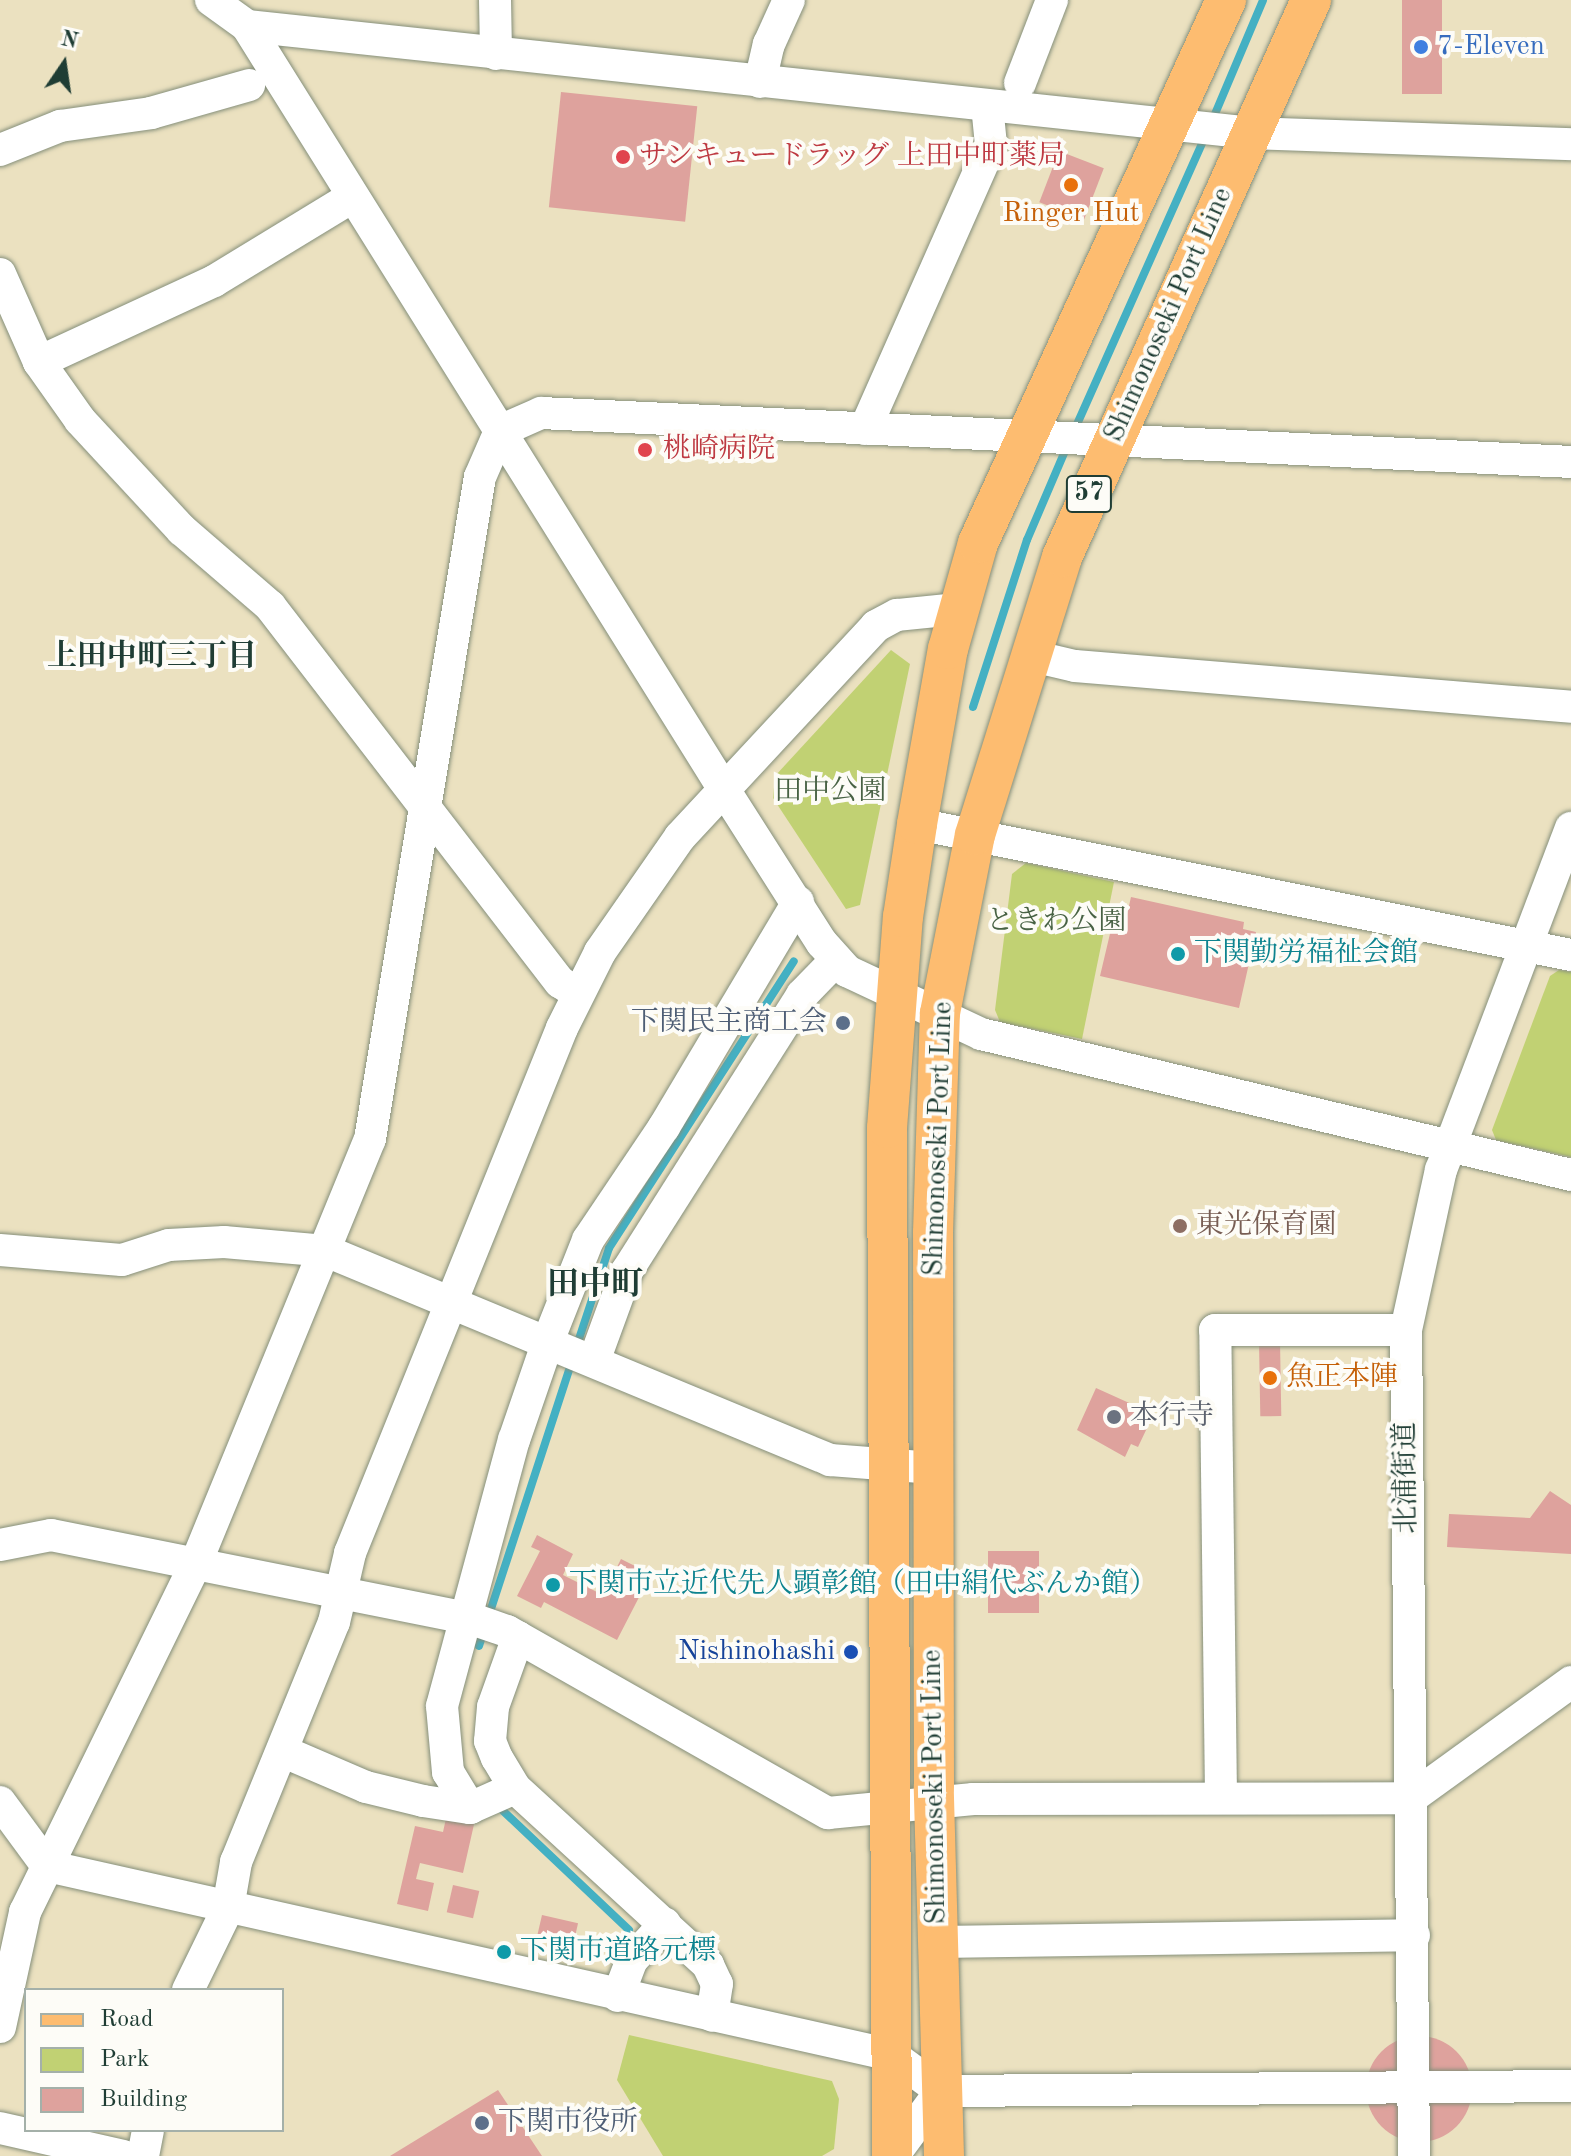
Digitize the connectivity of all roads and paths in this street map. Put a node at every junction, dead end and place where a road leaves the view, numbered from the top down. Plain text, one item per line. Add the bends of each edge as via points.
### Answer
1 (211, 0) edge
2 (495, 0) edge
3 (789, 0) edge
4 (1052, 0) edge
5 (1226, 0) edge
6 (1311, 0) edge
7 (247, 26) junction
8 (496, 54) junction
9 (760, 82) junction
10 (1020, 83) dead end
11 (249, 85) dead end
12 (987, 105) junction
13 (1209, 129) junction
14 (1571, 144) edge
15 (0, 150) edge
16 (352, 197) junction
17 (0, 274) edge
18 (39, 362) junction
19 (865, 429) junction
20 (500, 431) junction
21 (1036, 435) junction
22 (1104, 440) junction
23 (1571, 462) edge
24 (957, 609) junction
25 (1028, 655) junction
26 (1571, 707) edge
27 (725, 791) junction
28 (425, 808) junction
29 (917, 824) junction
30 (1571, 828) edge
31 (975, 835) junction
32 (798, 902) junction
33 (1527, 947) junction
34 (1571, 955) edge
35 (836, 960) junction
36 (578, 994) junction
37 (895, 997) junction
38 (940, 1013) junction
39 (1451, 1147) junction
40 (1571, 1175) edge
41 (0, 1250) edge
42 (326, 1251) junction
43 (452, 1303) junction
44 (1406, 1330) junction
45 (552, 1343) junction
46 (590, 1360) junction
47 (934, 1468) junction
48 (891, 1469) junction
49 (0, 1545) edge
50 (196, 1563) junction
51 (342, 1595) junction
52 (468, 1619) junction
53 (512, 1634) junction
54 (1571, 1682) edge
55 (282, 1751) junction
56 (515, 1788) junction
57 (1221, 1797) junction
58 (1411, 1798) junction
59 (0, 1802) edge
60 (934, 1802) junction
61 (891, 1806) junction
62 (470, 1808) junction
63 (47, 1866) junction
64 (228, 1908) junction
65 (665, 1924) junction
66 (1414, 1935) junction
67 (937, 1942) junction
68 (189, 1988) edge
69 (618, 1996) junction
70 (712, 2016) junction
71 (0, 2027) edge
72 (892, 2055) junction
73 (1571, 2086) edge
74 (1413, 2088) junction
75 (941, 2091) junction
76 (0, 2128) edge
77 (148, 2132) edge
78 (123, 2156) edge
79 (143, 2156) edge
80 (893, 2156) edge
81 (944, 2156) edge
82 (1414, 2156) edge

1 - 7 street
2 - 8 street
3 - 9 street via 769,44
4 - 10 street
5 - 13 main road, Shimonoseki Port Line / 57
6 - 13 main road, Shimonoseki Port Line / 57
7 - 8 street
7 - 16 street
8 - 9 street
9 - 12 street
11 - 15 street via 151,113 60,126
12 - 13 street
12 - 19 street via 991,145
13 - 14 street
13 - 21 main road, Shimonoseki Port Line / 57
13 - 22 main road, Shimonoseki Port Line / 57
16 - 18 street via 214,281
16 - 20 street
17 - 18 street
18 - 28 street via 80,420 182,530 270,606
19 - 20 street via 541,413
19 - 21 street
20 - 27 street
20 - 28 street via 480,477
21 - 22 street
21 - 24 main road, Shimonoseki Port Line / 57 via 978,543
22 - 23 street
22 - 25 main road, Shimonoseki Port Line / 57
24 - 27 street via 897,615 876,626
24 - 29 main road, Shimonoseki Port Line / 57
25 - 26 street via 1075,666
25 - 31 main road, Shimonoseki Port Line / 57
27 - 32 street
27 - 36 street via 652,870 615,924
28 - 36 street via 560,982
28 - 42 street via 377,1114
29 - 31 street
29 - 37 main road, Shimonoseki Port Line / 57
30 - 33 street, 北浦街道
31 - 33 street
31 - 38 main road, Shimonoseki Port Line / 57
32 - 35 street
32 - 45 street via 681,1100 588,1240
33 - 34 street
33 - 39 street, 北浦街道
35 - 37 street
35 - 46 street via 802,995 627,1271
36 - 43 street
37 - 38 street
37 - 48 main road, Shimonoseki Port Line / 57 via 886,1241
38 - 39 street via 981,1034
38 - 47 main road, Shimonoseki Port Line / 57
39 - 40 street
39 - 44 street, 北浦街道 via 1428,1220
41 - 42 street via 122,1260 169,1245 224,1242
42 - 43 street
42 - 50 street
43 - 45 street
43 - 51 street via 350,1553
44 - 57 street via 1215,1330
44 - 58 street, 北浦街道
45 - 46 street
45 - 52 street
46 - 48 street via 830,1460
47 - 48 street
47 - 60 main road, Shimonoseki Port Line / 57
48 - 61 main road, Shimonoseki Port Line / 57
49 - 50 street via 51,1535
50 - 51 street
50 - 63 street
51 - 52 street
51 - 55 street
52 - 53 street
52 - 62 street via 441,1730 448,1772
53 - 56 street via 490,1741
53 - 61 street via 828,1813
54 - 58 street
55 - 62 street via 366,1787
55 - 64 street via 236,1862
56 - 62 street
56 - 65 street
57 - 58 street
57 - 60 street
58 - 66 street, 北浦街道
59 - 63 street
60 - 61 street
60 - 67 main road, Shimonoseki Port Line / 57
61 - 72 main road, Shimonoseki Port Line / 57
63 - 64 street
63 - 71 street via 20,1927
64 - 68 street
64 - 69 street
65 - 69 street via 632,1960
65 - 70 street via 715,1975
66 - 67 street
66 - 74 street, 北浦街道
67 - 75 main road, Shimonoseki Port Line / 57
69 - 70 street
70 - 72 street
72 - 75 street
72 - 80 main road, Shimonoseki Port Line / 57
73 - 74 street
74 - 75 street
74 - 82 street, 北浦街道
75 - 80 street
75 - 81 main road, Shimonoseki Port Line / 57
76 - 78 street
77 - 79 street

